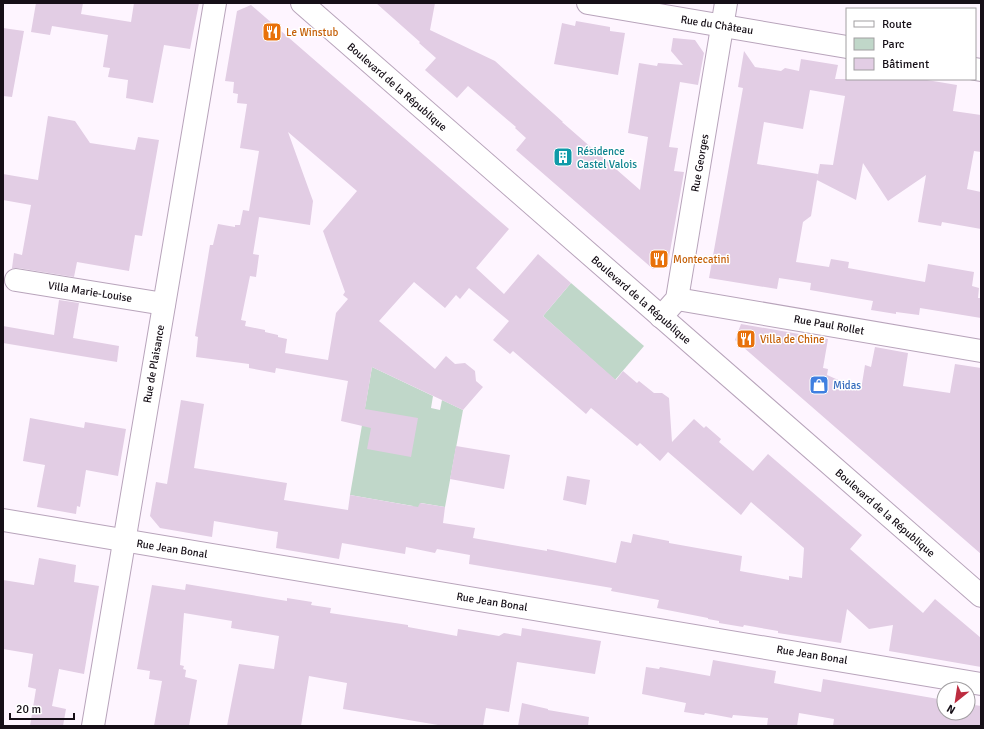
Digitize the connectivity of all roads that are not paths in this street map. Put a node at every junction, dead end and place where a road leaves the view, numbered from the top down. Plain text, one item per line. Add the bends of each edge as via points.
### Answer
1 (215, 3) edge
2 (302, 3) edge
3 (588, 3) edge
4 (726, 3) edge
5 (722, 26) junction
6 (846, 47) edge
7 (16, 280) dead end
8 (677, 299) junction
9 (164, 304) junction
10 (661, 317) junction
11 (981, 351) edge
12 (3, 520) edge
13 (124, 541) junction
14 (981, 596) edge
15 (981, 684) edge
16 (93, 726) edge

1 - 9 street, Rue de Plaisance
2 - 10 street, Boulevard de la République
3 - 5 street, Rue du Château
4 - 5 street, Rue Georges
5 - 6 street, Rue du Château
5 - 8 street, Rue Georges
7 - 9 street, Villa Marie-Louise
8 - 10 street
8 - 11 street, Rue Paul Rollet
9 - 13 street, Rue de Plaisance
10 - 14 street, Boulevard de la République
12 - 13 street, Rue Jean Bonal
13 - 15 street, Rue Jean Bonal
13 - 16 street, Rue de Plaisance

